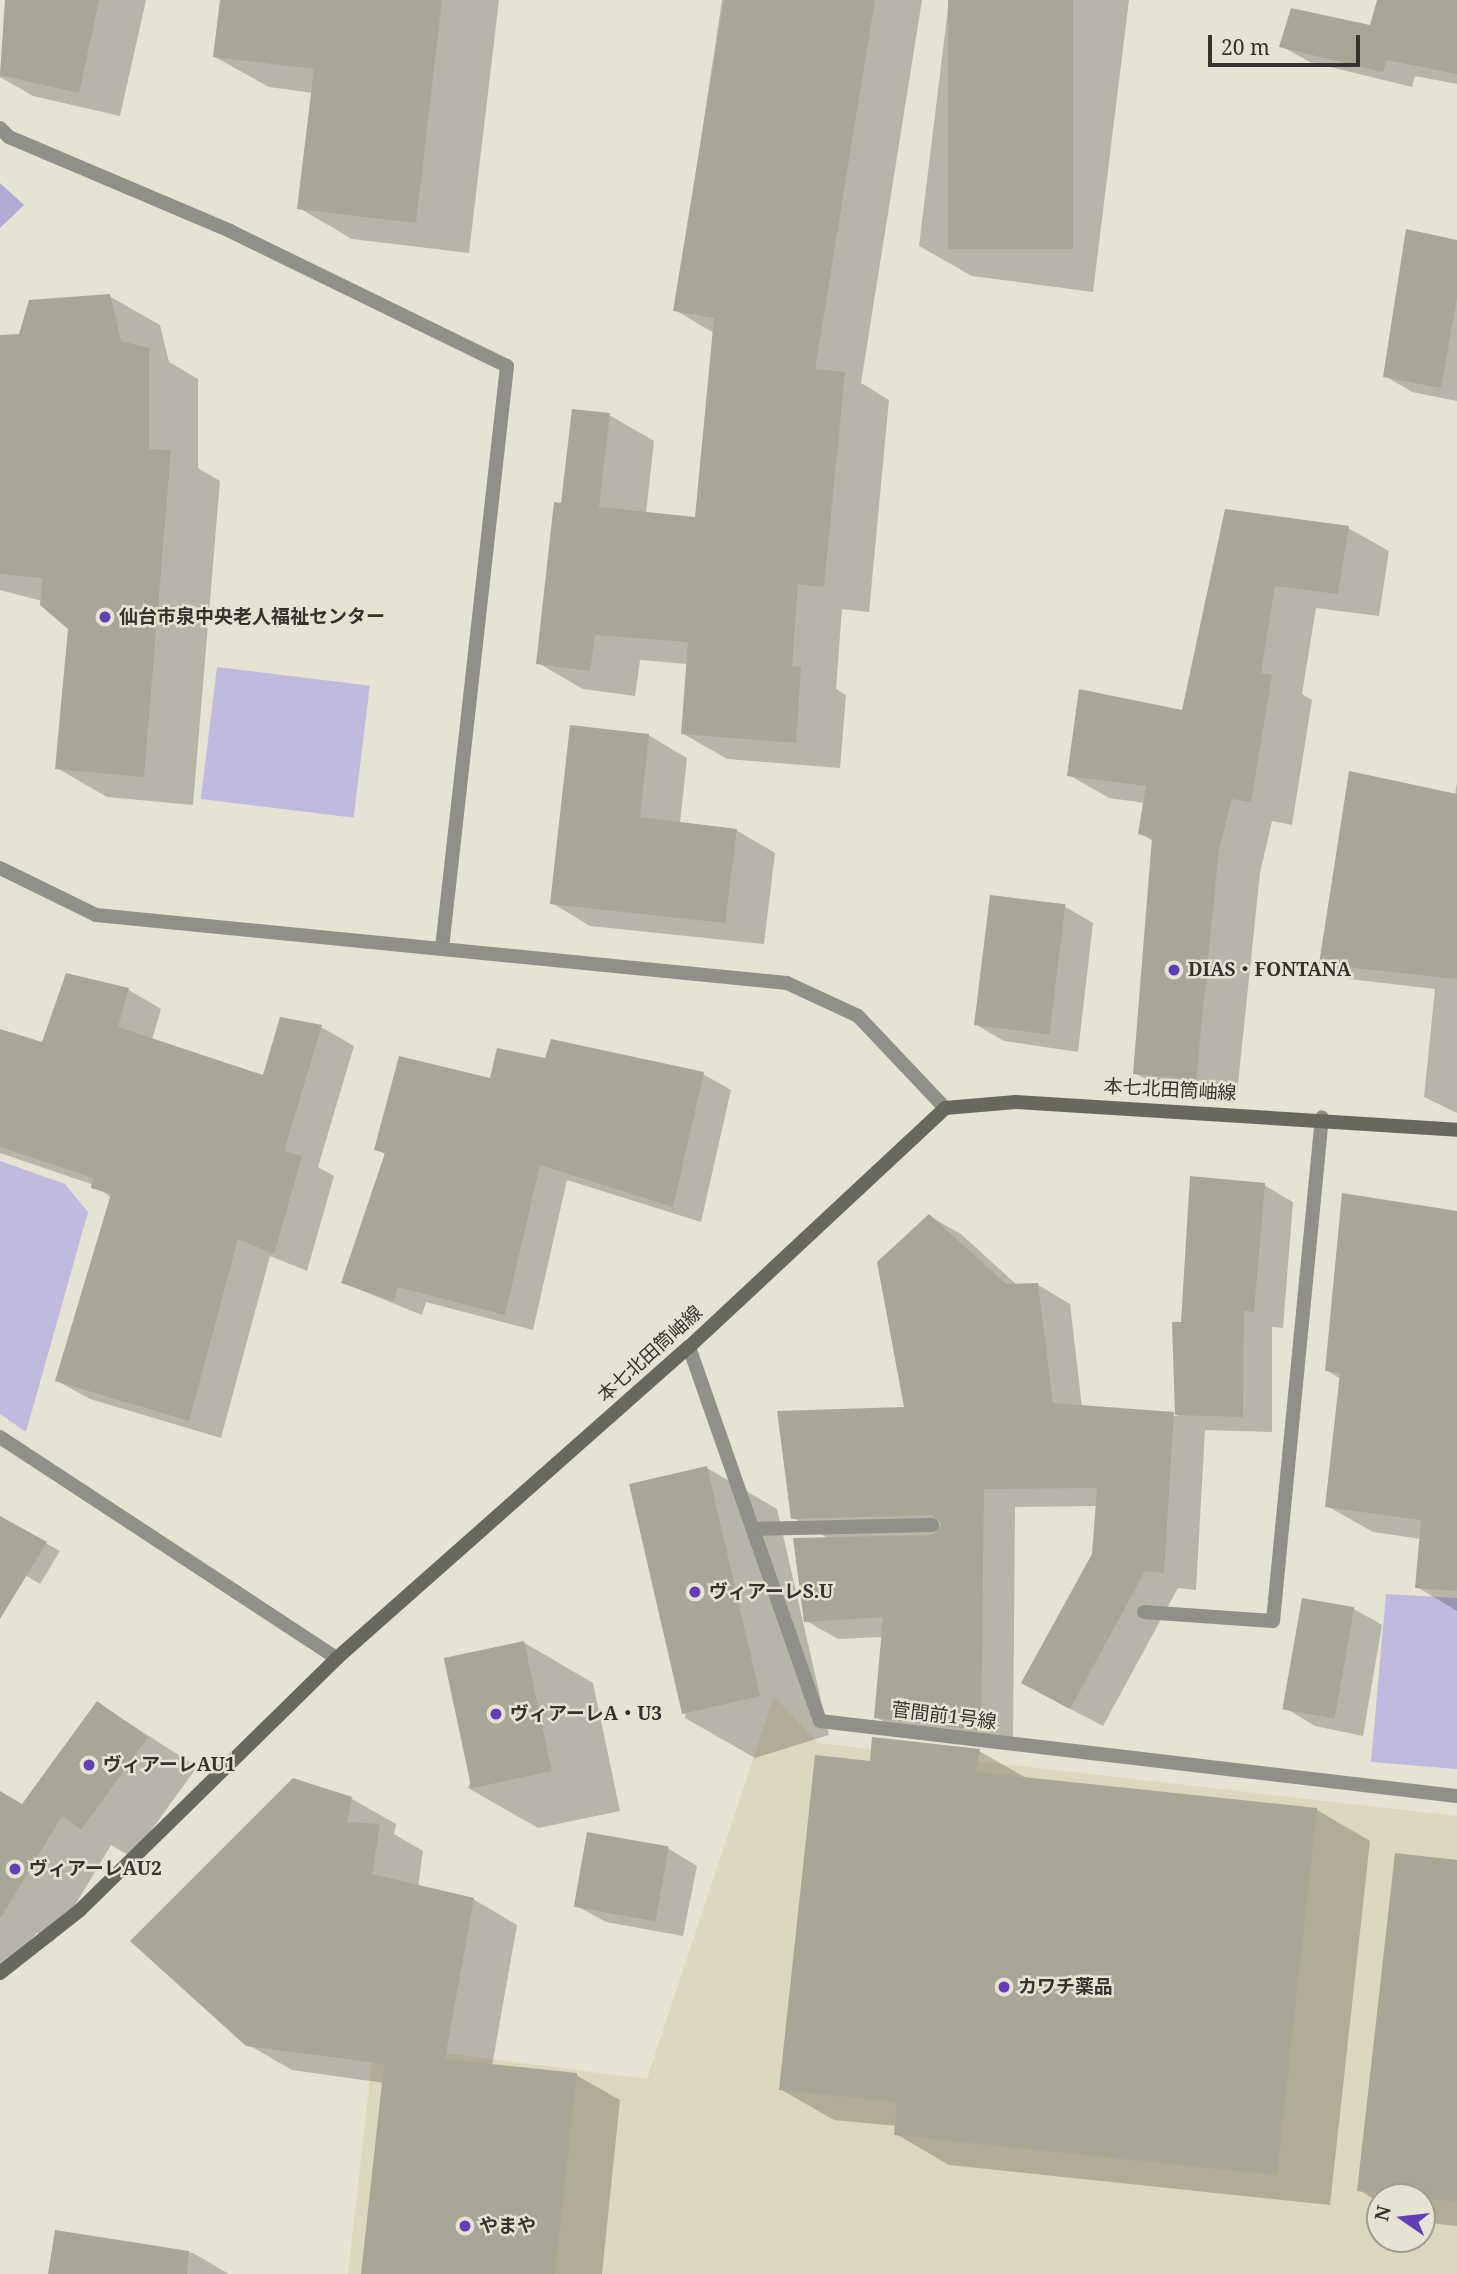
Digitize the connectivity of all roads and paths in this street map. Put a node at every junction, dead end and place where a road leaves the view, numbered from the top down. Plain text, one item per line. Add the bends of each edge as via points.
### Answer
1 (0, 128) edge
2 (0, 867) edge
3 (442, 948) junction
4 (945, 1108) junction
5 (1322, 1117) junction
6 (1457, 1130) edge
7 (689, 1347) junction
8 (0, 1437) edge
9 (932, 1525) dead end
10 (753, 1530) junction
11 (1144, 1612) dead end
12 (337, 1658) junction
13 (1457, 1796) edge
14 (0, 1973) edge

1 - 3 street via 9,138 230,231 507,366
2 - 3 street via 96,915
3 - 4 street via 787,984 858,1016
4 - 5 street, 本七北田筒岫線 via 1016,1102
4 - 7 street, 本七北田筒岫線
5 - 6 street, 本七北田筒岫線
5 - 11 street via 1273,1621
7 - 10 street, 菅間前1号線
7 - 12 street, 本七北田筒岫線
8 - 12 street
9 - 10 street
10 - 13 street, 菅間前1号線 via 820,1721
12 - 14 street, 本七北田筒岫線 via 80,1910

